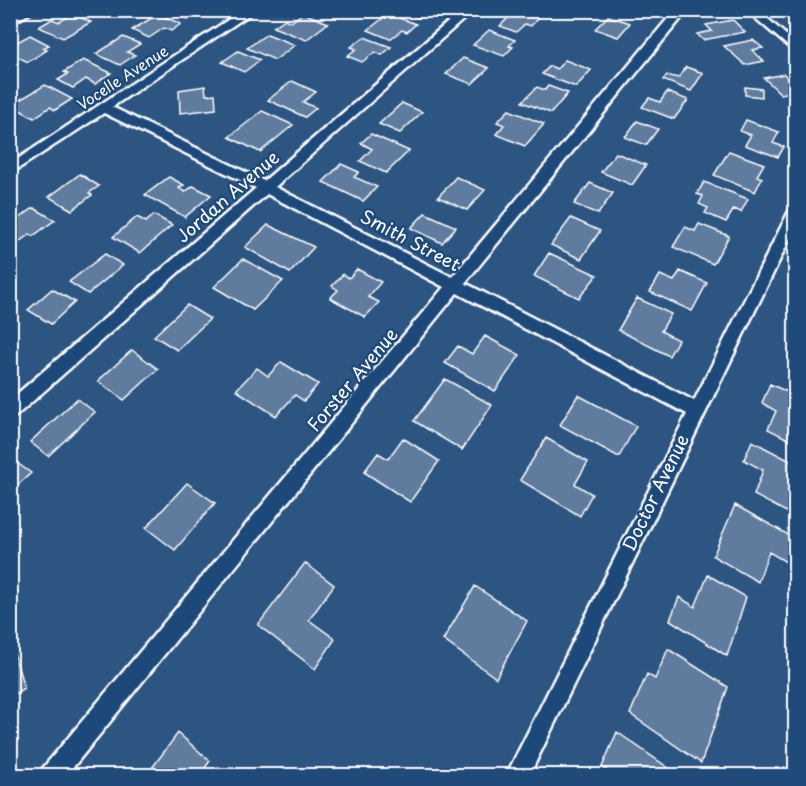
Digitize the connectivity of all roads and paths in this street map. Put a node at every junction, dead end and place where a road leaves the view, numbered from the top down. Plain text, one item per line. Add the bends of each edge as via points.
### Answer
1 (31, 10) edge
2 (251, 10) edge
3 (469, 10) edge
4 (683, 10) edge
5 (751, 10) edge
6 (10, 21) edge
7 (795, 50) edge
8 (104, 108) junction
9 (10, 170) edge
10 (267, 188) junction
11 (795, 211) edge
12 (455, 287) junction
13 (696, 410) junction
14 (10, 411) edge
15 (51, 776) edge
16 (517, 776) edge

1 - 6 street
2 - 8 street, Vocelle Avenue
3 - 10 street, Jordan Avenue
4 - 12 street, Forster Avenue
5 - 7 street
8 - 9 street, Vocelle Avenue
8 - 10 street, Smith Street
10 - 12 street, Smith Street
10 - 14 street, Jordan Avenue
11 - 13 street, Doctor Avenue
12 - 13 street, Smith Street
12 - 15 street, Forster Avenue
13 - 16 street, Doctor Avenue

